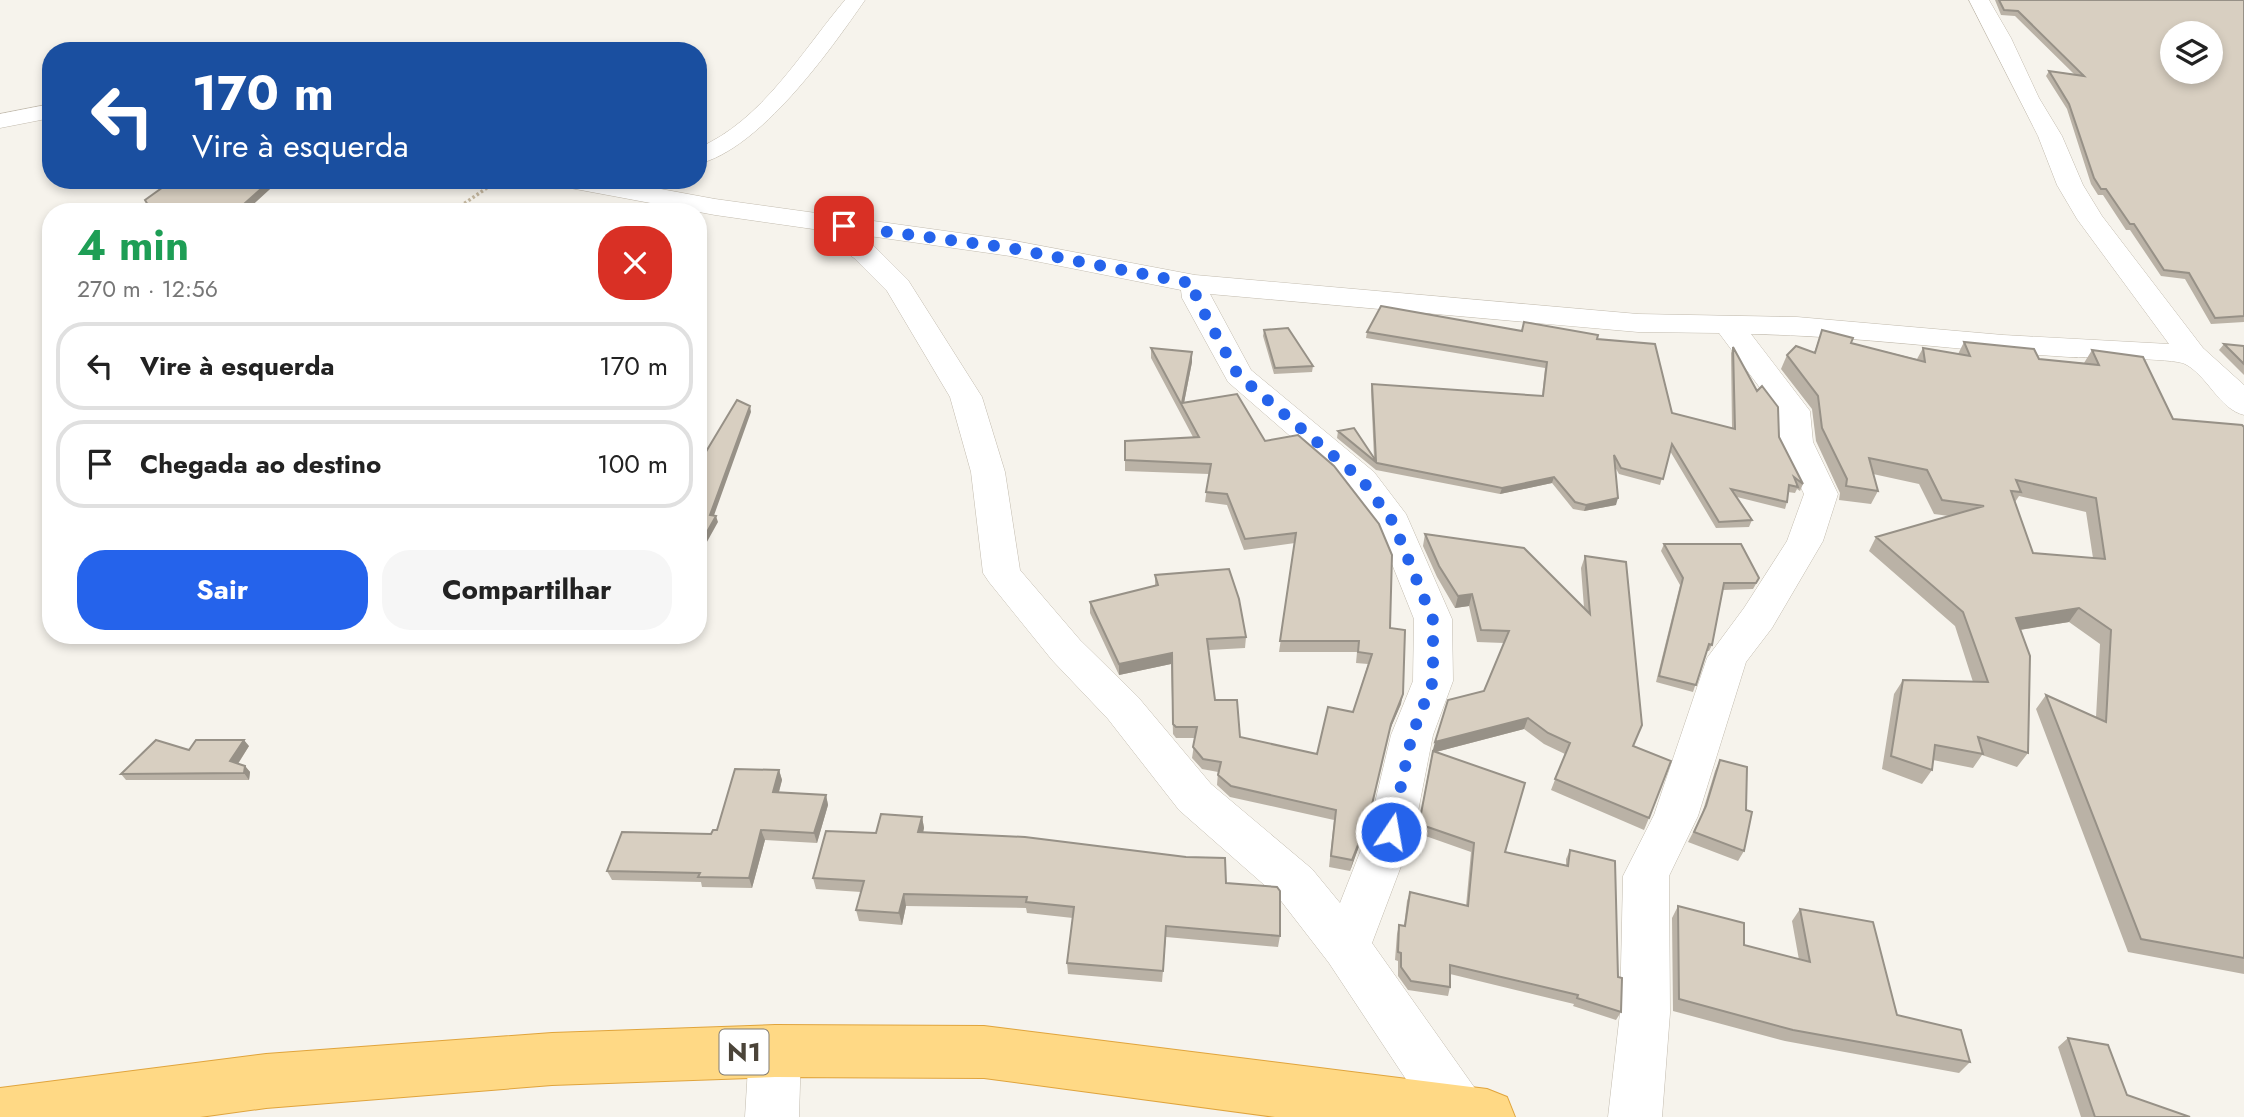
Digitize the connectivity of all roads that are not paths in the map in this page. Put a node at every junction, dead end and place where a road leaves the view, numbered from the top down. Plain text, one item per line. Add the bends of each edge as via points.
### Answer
1 (855, 0) edge
2 (1979, 0) edge
3 (0, 102) edge
4 (42, 109) edge
5 (42, 112) edge
6 (0, 121) edge
7 (707, 155) edge
8 (620, 189) edge
9 (694, 203) edge
10 (707, 205) edge
11 (817, 222) junction
12 (1195, 284) junction
13 (1729, 326) junction
14 (2192, 354) junction
15 (2244, 405) edge
16 (1346, 947) junction
17 (775, 1051) junction
18 (1474, 1115) edge
19 (0, 1116) edge
20 (772, 1117) edge
21 (1635, 1117) edge

1 - 7 street via 772,106
2 - 14 street via 2090,219
3 - 4 street
5 - 6 street
8 - 9 street
10 - 11 street
11 - 12 street via 1010,248
11 - 16 street via 864,253 898,286 966,397 988,472 1002,573 1066,650 1123,708 1195,797 1295,883
12 - 13 street via 1559,317
12 - 16 street via 1196,298 1238,375 1362,480 1393,522 1433,620 1433,681 1412,735 1391,832
13 - 14 street via 1797,326
13 - 21 street via 1794,411 1796,442 1821,494 1805,541 1758,618 1727,658 1676,816 1646,876 1645,1013
14 - 15 street
16 - 18 street
17 - 18 highway, N1 via 984,1052
17 - 19 highway, N1 via 552,1059 266,1081
17 - 20 street

